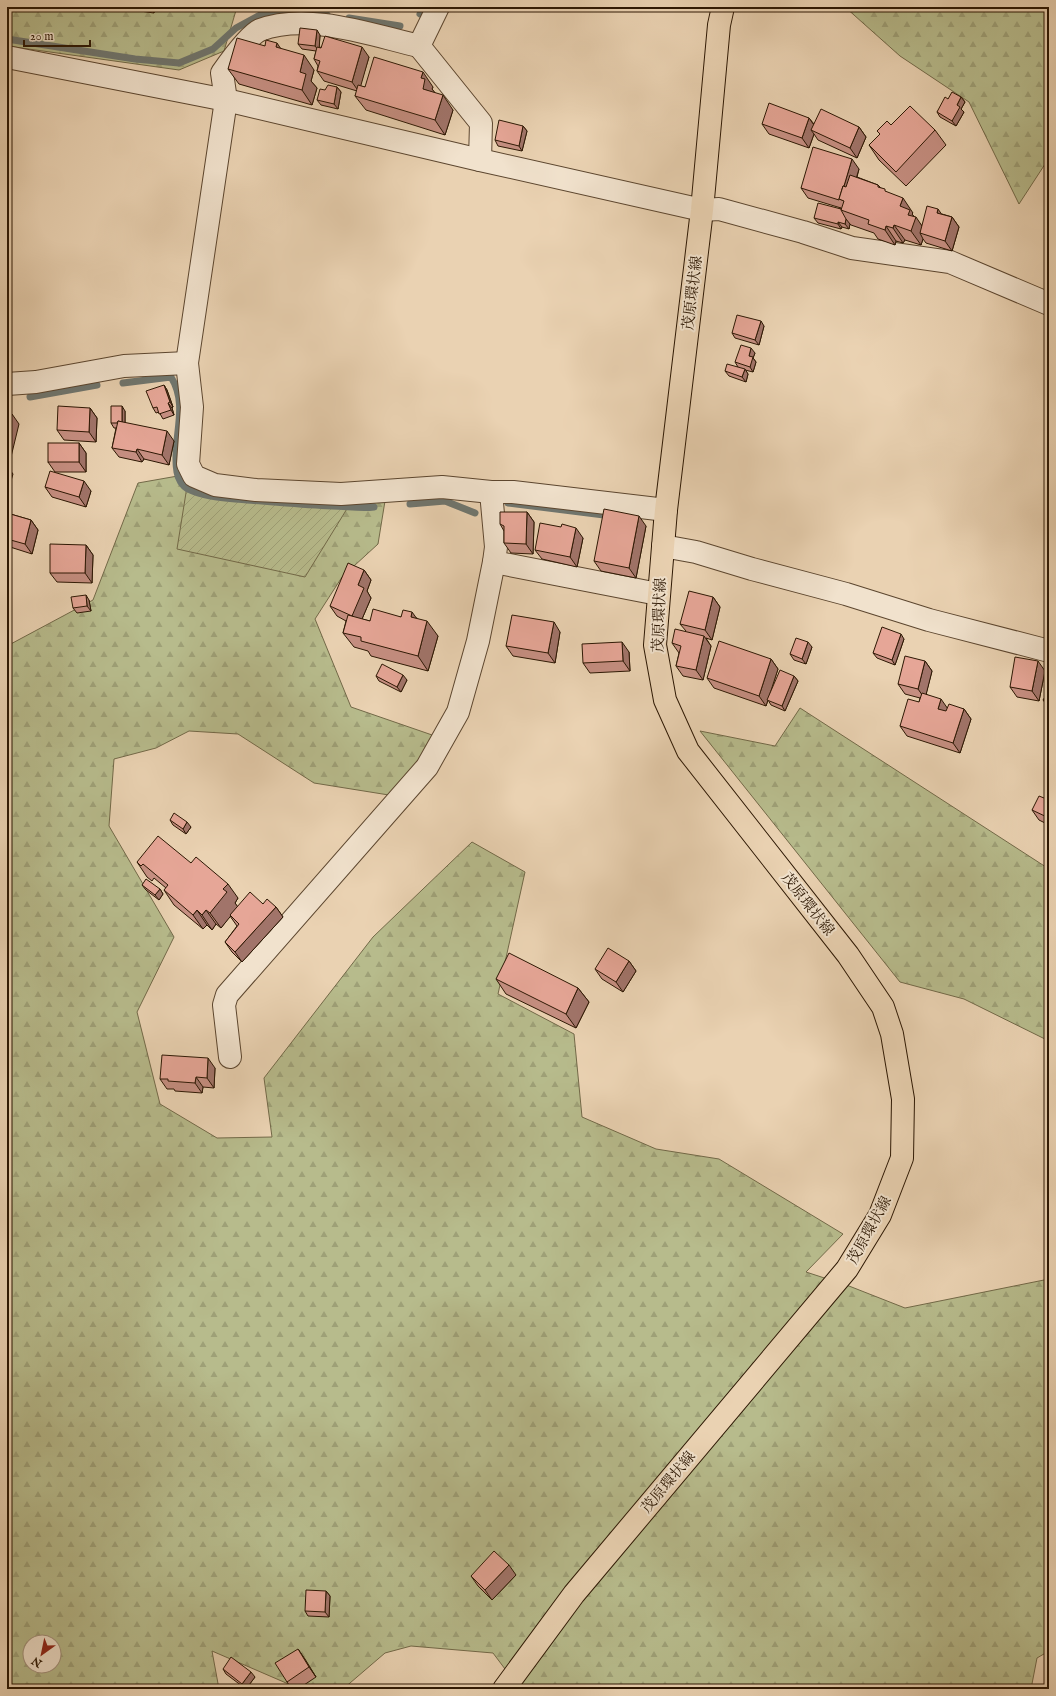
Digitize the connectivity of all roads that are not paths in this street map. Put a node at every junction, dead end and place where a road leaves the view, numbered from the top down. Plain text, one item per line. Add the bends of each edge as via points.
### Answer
1 (438, 7) edge
2 (723, 7) edge
3 (419, 46) junction
4 (7, 57) edge
5 (226, 100) junction
6 (480, 160) junction
7 (702, 210) junction
8 (1049, 304) edge
9 (187, 363) junction
10 (7, 384) edge
11 (491, 492) junction
12 (666, 510) junction
13 (663, 546) junction
14 (494, 562) junction
15 (658, 594) junction
16 (1049, 652) edge
17 (230, 1057) dead end
18 (504, 1689) edge

1 - 3 street
2 - 7 main road, 茂原環状線 via 719,25
3 - 5 street via 325,24 286,25 259,31 235,54 222,73
3 - 6 street via 481,122
4 - 5 street
5 - 6 street
5 - 9 street
6 - 7 street
7 - 8 street via 719,209 852,248 950,262
7 - 12 main road, 茂原環状線
9 - 10 street via 124,366 36,382
9 - 11 street via 192,407 188,464 194,476 215,485 256,490 341,494 442,487
11 - 12 street via 513,492
11 - 14 street via 496,547
12 - 13 main road, 茂原環状線
13 - 15 main road, 茂原環状線
13 - 16 street via 696,552 752,570
14 - 15 street
14 - 17 street via 478,641 458,712 427,767 227,995 224,1004
15 - 18 main road, 茂原環状線 via 655,645 665,700 688,751 848,955 883,1007 892,1034 903,1100 902,1158 880,1215 848,1269 574,1594

